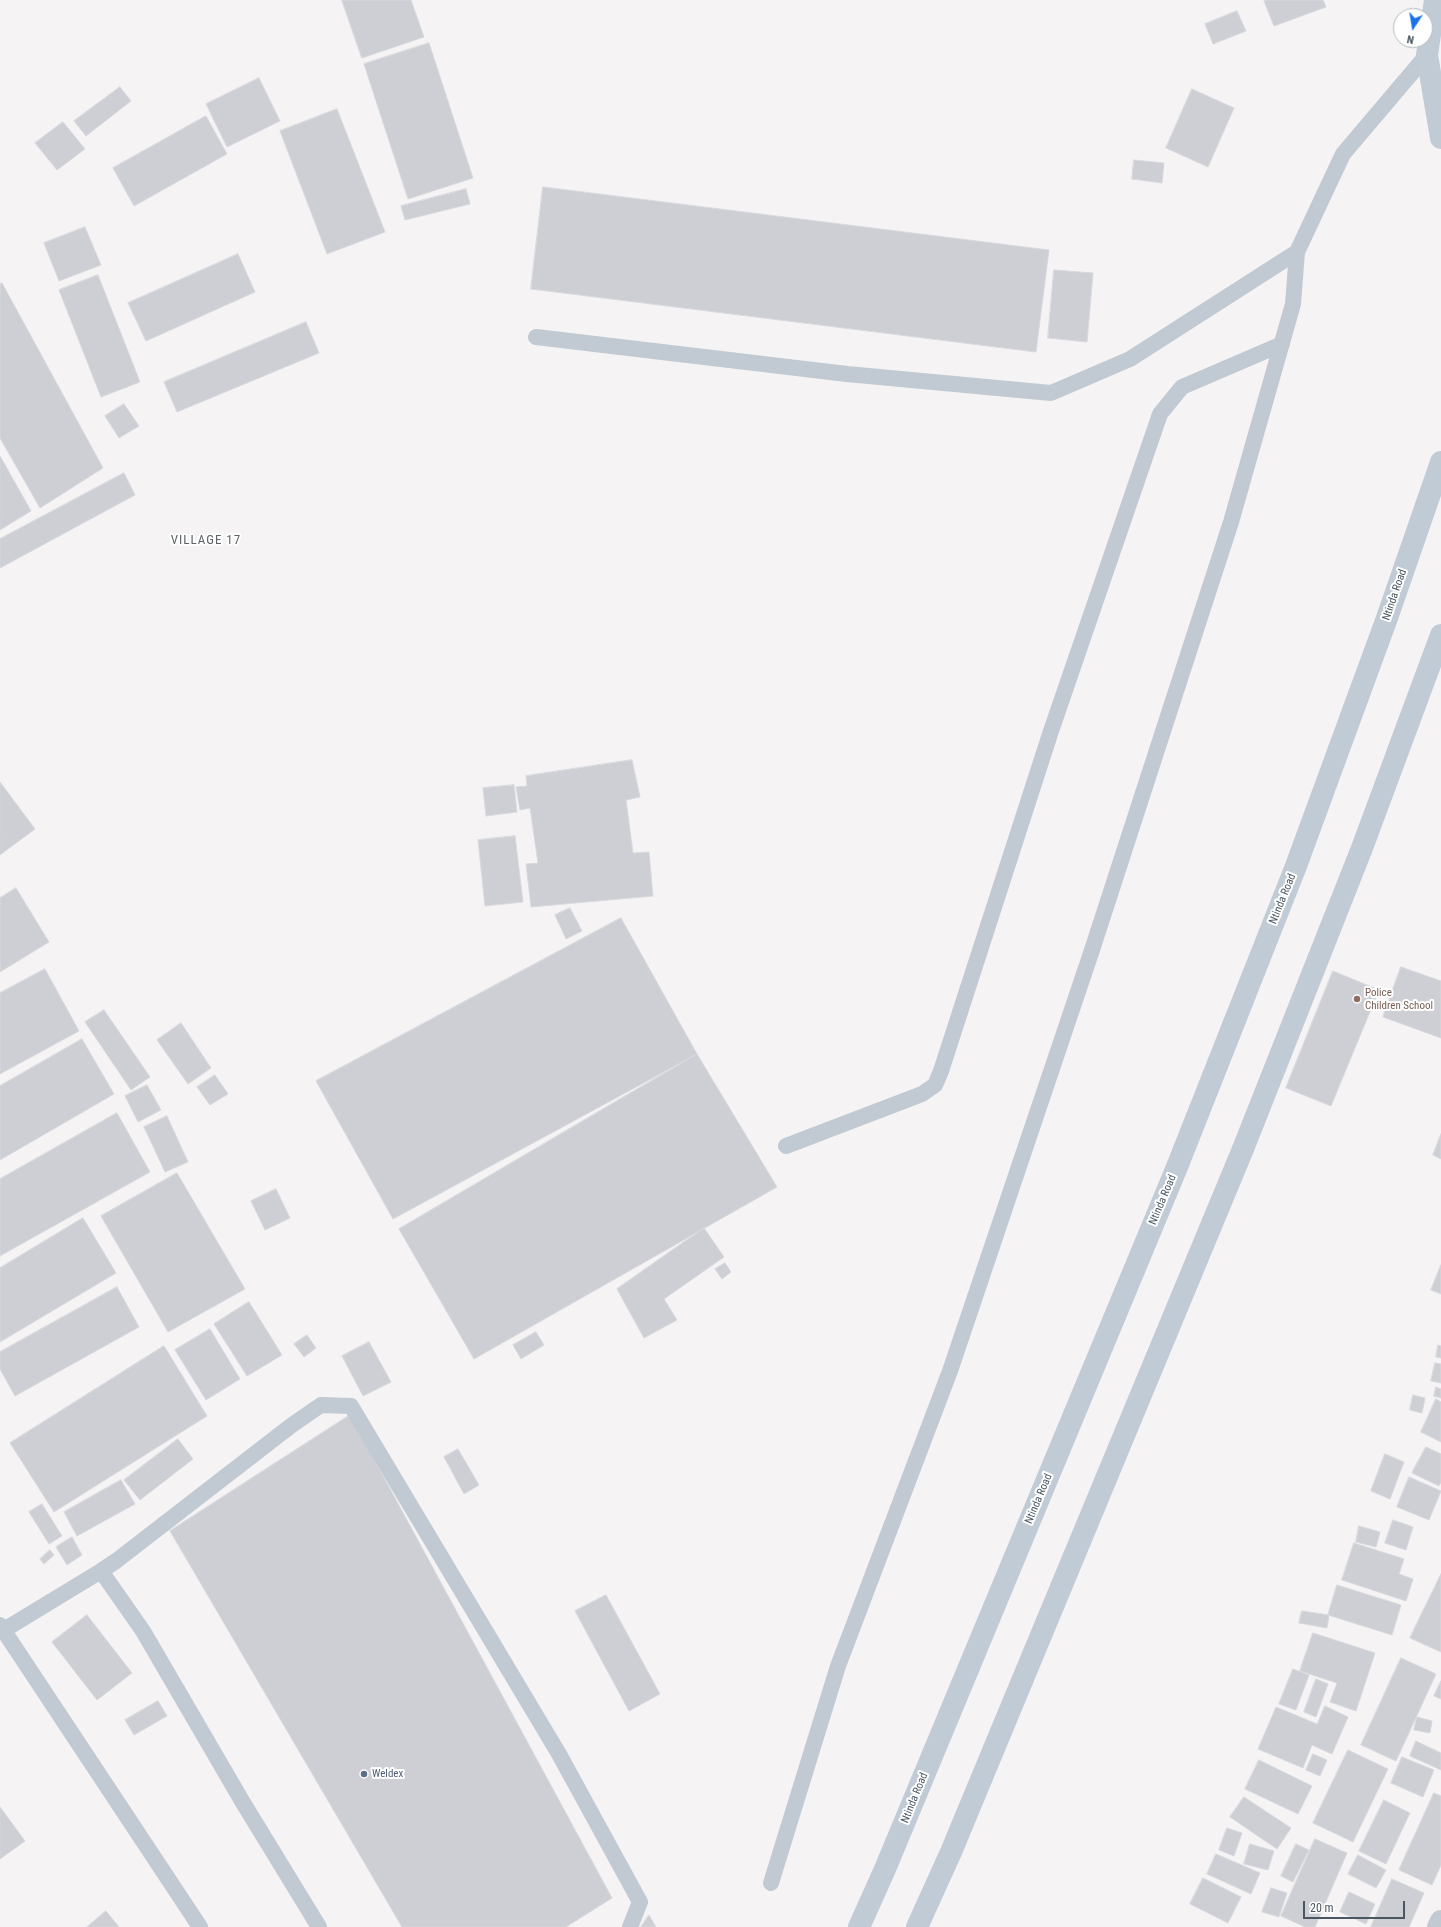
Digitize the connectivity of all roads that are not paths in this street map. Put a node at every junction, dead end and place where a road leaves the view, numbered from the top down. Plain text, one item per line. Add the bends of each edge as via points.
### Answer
1 (1435, 0) edge
2 (1427, 55) junction
3 (1441, 138) edge
4 (1297, 252) junction
5 (536, 337) dead end
6 (1282, 344) junction
7 (1441, 462) edge
8 (1441, 635) edge
9 (786, 1146) dead end
10 (101, 1571) junction
11 (2, 1628) edge
12 (771, 1883) dead end
13 (1441, 1921) edge
14 (200, 1927) edge
15 (319, 1927) edge
16 (630, 1927) edge
17 (859, 1927) edge
18 (918, 1927) edge
19 (1438, 1927) edge

1 - 2 main road
2 - 3 main road
2 - 4 lane via 1343,154
4 - 5 lane via 1130,359 1051,393 847,374
4 - 6 lane via 1293,304
6 - 9 lane via 1182,387 1160,414 1051,731 941,1071 934,1085 922,1094
6 - 12 lane via 1231,522 1095,943 950,1371 838,1666
7 - 17 main road, Ntinda Road via 1388,618 1296,866 1177,1167
8 - 18 main road via 1362,848 1243,1150 952,1852
10 - 11 lane
10 - 15 lane via 143,1631
10 - 16 lane via 321,1405 351,1406 559,1754 640,1902
11 - 14 lane
13 - 19 street

